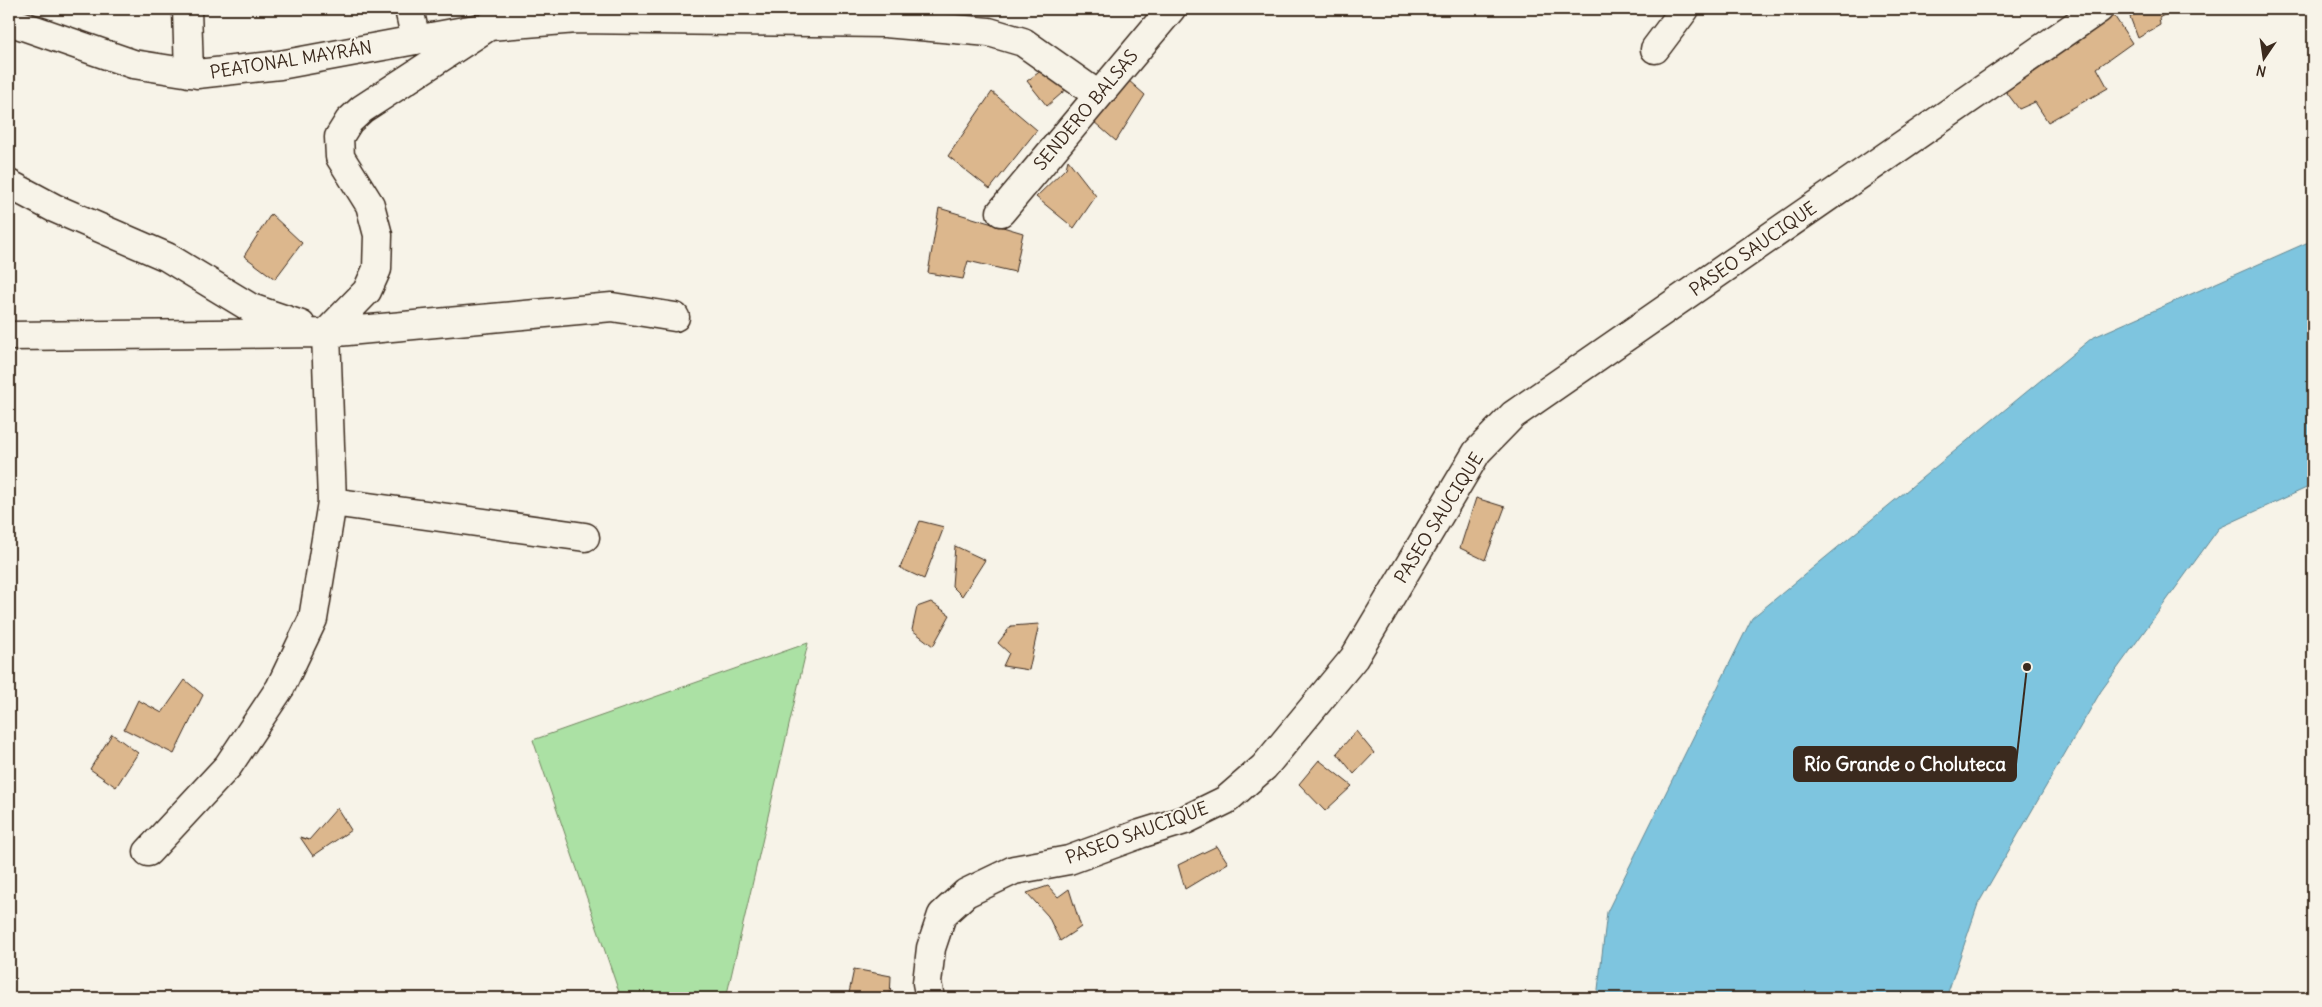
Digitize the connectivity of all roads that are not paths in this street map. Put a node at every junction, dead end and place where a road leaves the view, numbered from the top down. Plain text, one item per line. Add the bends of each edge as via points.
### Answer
1 (187, 9) edge
2 (410, 9) edge
3 (1171, 9) edge
4 (1685, 9) edge
5 (2099, 9) edge
6 (603, 14) edge
7 (682, 15) edge
8 (885, 16) edge
9 (16, 19) edge
10 (489, 26) junction
11 (416, 40) junction
12 (1655, 49) dead end
13 (189, 73) junction
14 (1098, 95) junction
15 (9, 184) edge
16 (1000, 212) dead end
17 (675, 317) dead end
18 (326, 333) junction
19 (9, 336) edge
20 (332, 502) junction
21 (585, 537) dead end
22 (148, 852) dead end
23 (930, 998) edge

1 - 13 street
2 - 11 street
3 - 14 street, SENDERO BALSAS
4 - 12 street
5 - 23 street, PASEO SAUCIQUE via 1513,415 1477,452 1354,658 1264,767 1226,800 1185,820 1069,860 1014,870 966,892 942,915 931,948 927,983
6 - 7 street, PEATONAL MAYRÁN
6 - 10 street, PEATONAL MAYRÁN
7 - 8 street, PEATONAL MAYRÁN
8 - 14 street, PEATONAL MAYRÁN via 989,32 1023,42
9 - 13 street, PEATONAL MAYRÁN via 133,64
10 - 11 street, PEATONAL MAYRÁN
10 - 18 street, PEATONAL MAYRÁN via 362,109 340,137 340,157 370,205 378,235 377,268 367,291
11 - 13 street, PEATONAL MAYRÁN via 280,65
14 - 16 street, SENDERO BALSAS
15 - 18 street via 54,208 167,257 252,308
17 - 18 street via 612,306
18 - 19 street
18 - 20 street
20 - 21 street
20 - 22 street via 313,619 280,688 228,766

